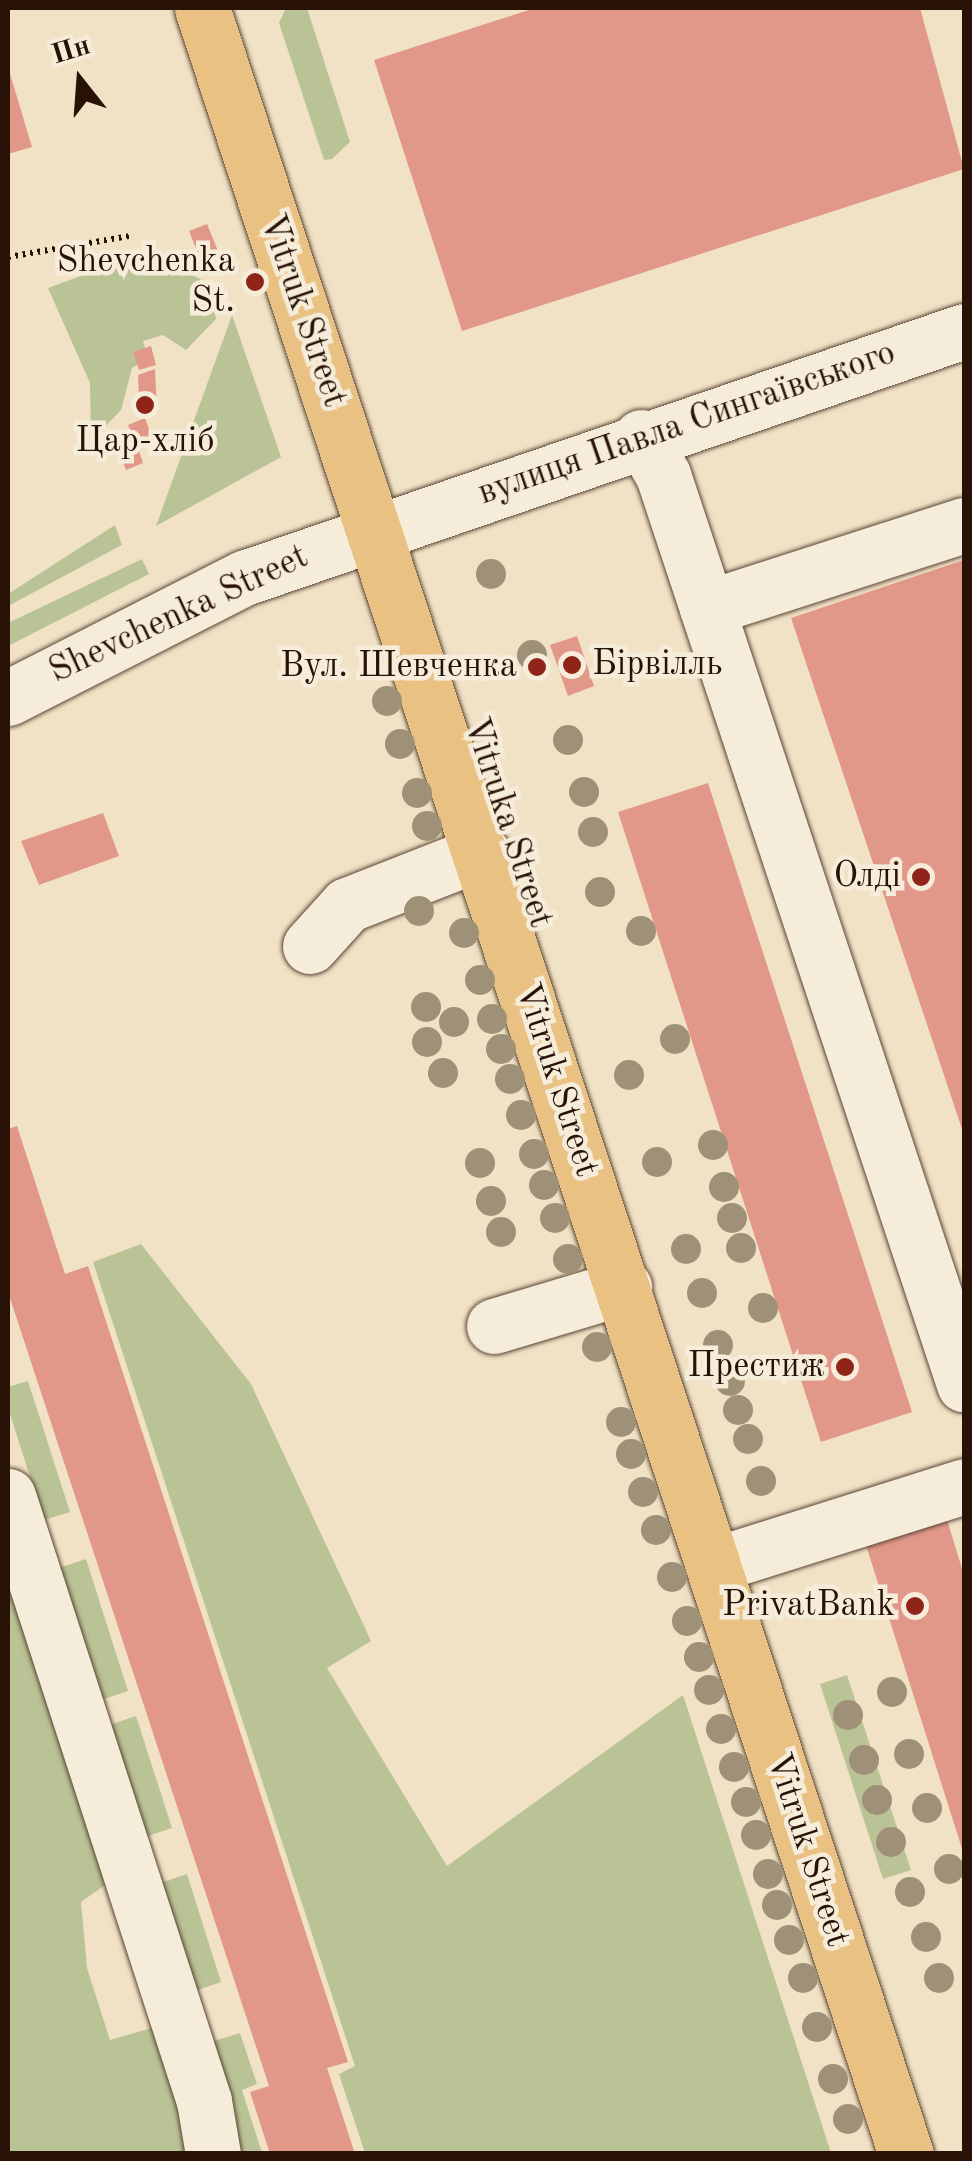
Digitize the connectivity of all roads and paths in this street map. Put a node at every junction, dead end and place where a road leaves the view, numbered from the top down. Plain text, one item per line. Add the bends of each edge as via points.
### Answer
1 (202, 8) edge
2 (238, 8) edge
3 (130, 236) dead end
4 (8, 257) edge
5 (964, 331) edge
6 (641, 438) junction
7 (393, 524) junction
8 (964, 525) edge
9 (707, 608) junction
10 (8, 698) edge
11 (482, 852) junction
12 (310, 946) dead end
13 (624, 1288) junction
14 (494, 1326) dead end
15 (964, 1384) edge
16 (964, 1486) edge
17 (8, 1496) edge
18 (729, 1560) junction
19 (213, 2154) edge
20 (906, 2154) edge
21 (938, 2154) edge

1 - 7 main road, Vitruk Street
2 - 7 main road, Vitruka Street
3 - 4 path
5 - 6 street, вулиця Павла Сингаївського
6 - 7 street, вулиця Павла Сингаївського
6 - 9 street via 663,474
7 - 10 street, Shevchenka Street via 244,578
7 - 11 main road, Vitruk Street
7 - 18 main road, Vitruka Street
8 - 9 street
9 - 15 street
11 - 12 street via 347,906
11 - 13 main road, Vitruk Street
13 - 14 street
13 - 18 main road, Vitruk Street
16 - 18 street
17 - 19 street
18 - 20 main road, Vitruk Street
18 - 21 main road, Vitruka Street

